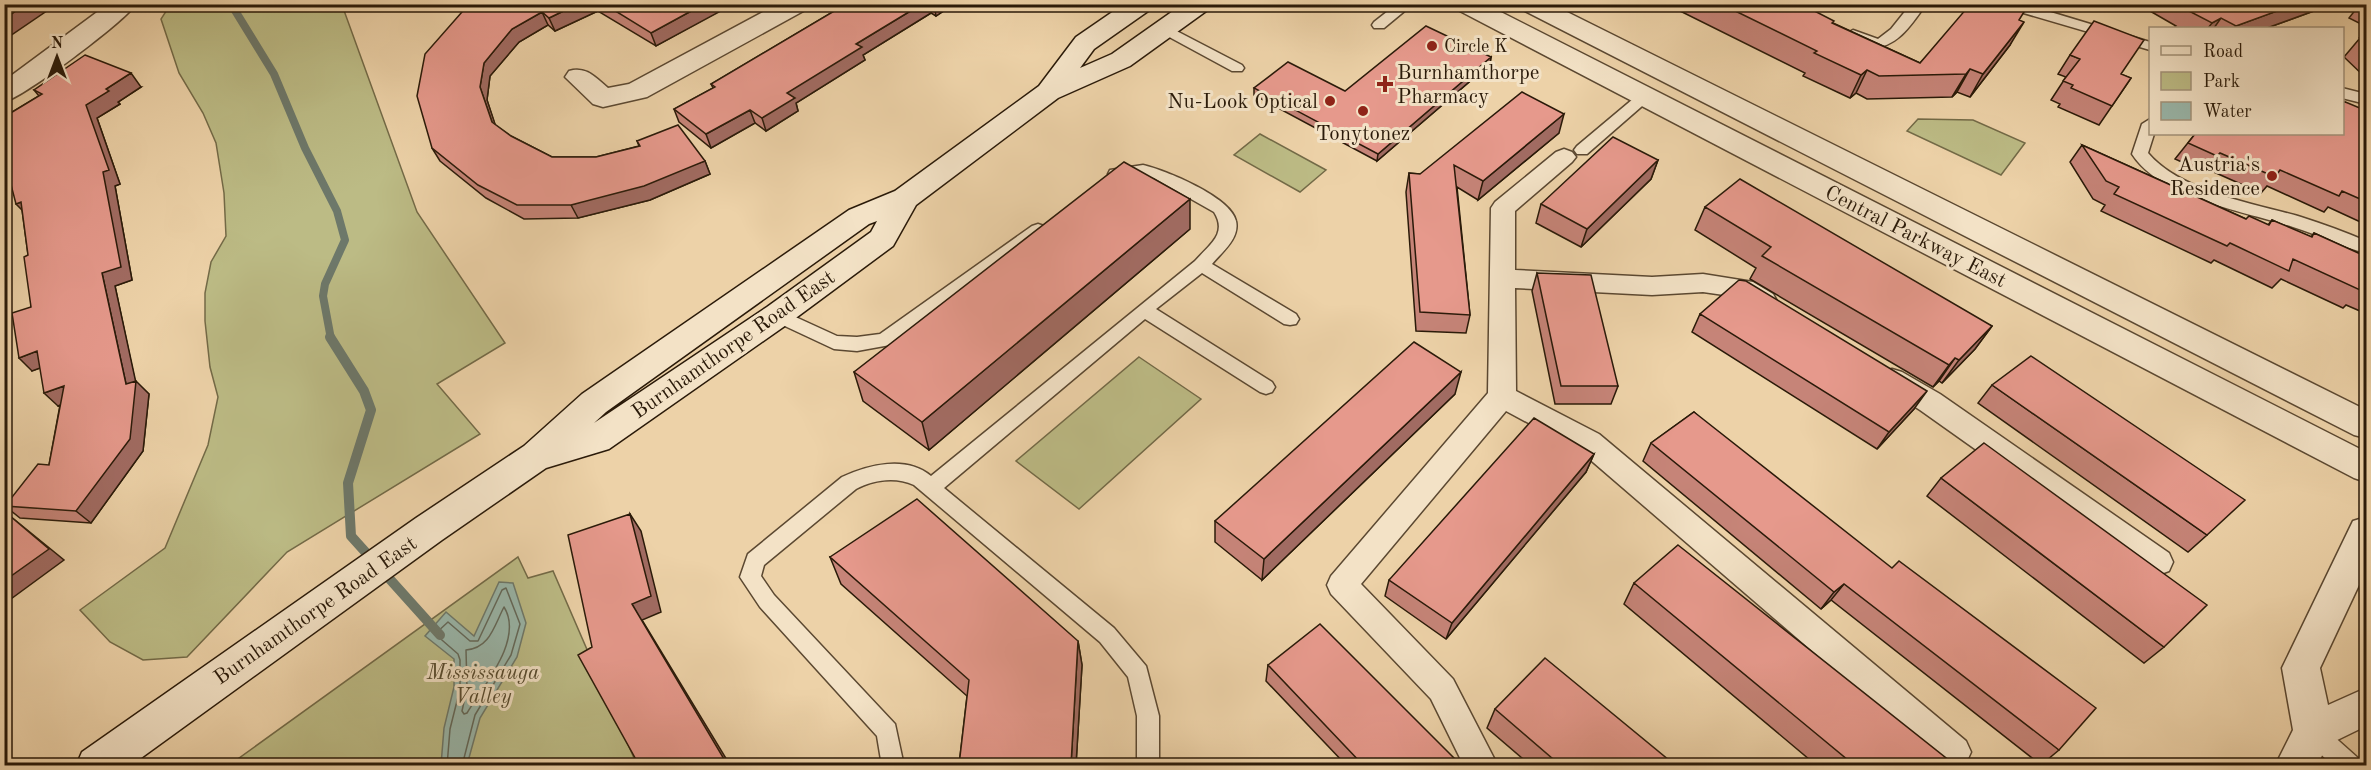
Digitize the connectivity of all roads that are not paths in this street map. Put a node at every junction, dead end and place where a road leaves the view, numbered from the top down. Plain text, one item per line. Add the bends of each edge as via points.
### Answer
1 (124, 4) edge
2 (798, 4) edge
3 (1142, 4) edge
4 (1200, 4) edge
5 (1406, 4) edge
6 (1465, 4) edge
7 (1530, 4) edge
8 (1919, 4) edge
9 (2008, 4) edge
10 (1379, 25) dead end
11 (1835, 26) edge
12 (1165, 29) junction
13 (2149, 45) edge
14 (1237, 68) dead end
15 (578, 77) dead end
16 (1048, 92) junction
17 (2344, 93) edge
18 (5, 94) edge
19 (1644, 97) junction
20 (2367, 99) edge
21 (2149, 129) edge
22 (1573, 153) joint
23 (1100, 186) edge
24 (905, 198) junction
25 (1053, 219) edge
26 (2367, 248) edge
27 (1201, 265) junction
28 (1503, 278) junction
29 (1143, 310) junction
30 (1783, 313) edge
31 (778, 315) junction
32 (1290, 320) dead end
33 (1872, 366) edge
34 (1266, 387) dead end
35 (1502, 396) junction
36 (2367, 424) edge
37 (536, 456) junction
38 (2367, 468) edge
39 (930, 488) junction
40 (2367, 532) edge
41 (2158, 562) dead end
42 (2367, 706) edge
43 (2304, 749) edge
44 (1954, 752) dead end
45 (96, 765) edge
46 (893, 765) edge
47 (1148, 765) edge
48 (1482, 765) edge
49 (2349, 765) edge

1 - 18 street
2 - 15 street via 637,91 603,98
3 - 16 street, Burnhamthorpe Road East via 1085,43
4 - 12 street, Burnhamthorpe Road East
5 - 10 lane
6 - 19 street, Central Parkway East
7 - 36 street, Central Parkway East
8 - 11 lane via 1880,44
9 - 13 lane
12 - 14 lane
12 - 16 street, Burnhamthorpe Road East via 1120,60
16 - 24 street, Burnhamthorpe Road East
17 - 20 lane
19 - 22 lane
19 - 38 street, Central Parkway East
21 - 26 lane via 2140,153 2145,163 2160,173 2213,198
22 - 28 street via 1503,208
23 - 27 lane via 1118,172 1143,170 1159,174 1220,208 1228,221 1226,237
24 - 31 street, Burnhamthorpe Road East via 882,239
24 - 37 street, Burnhamthorpe Road East via 859,217 594,403
25 - 31 lane via 884,340 834,342
27 - 29 lane
27 - 32 lane
28 - 30 street via 1652,286 1703,283 1744,289
28 - 35 street
29 - 34 lane
29 - 39 lane
31 - 37 street, Burnhamthorpe Road East via 597,439
33 - 41 street via 1930,402
35 - 44 street via 1589,442
35 - 48 street via 1342,585 1442,688
37 - 45 street, Burnhamthorpe Road East
39 - 46 lane via 912,475 867,474 849,483 755,560 750,577 767,601 887,731
39 - 47 lane via 1107,635 1138,673 1148,716
40 - 43 street via 2301,668
42 - 43 street
43 - 49 lane

